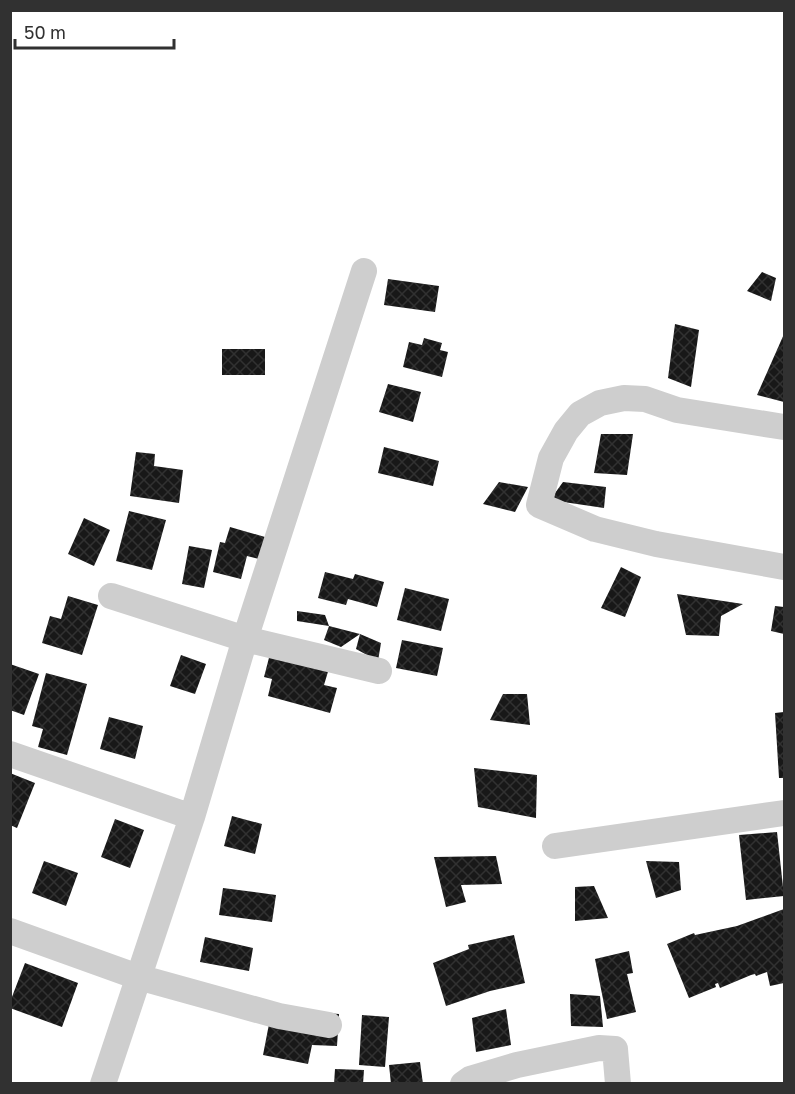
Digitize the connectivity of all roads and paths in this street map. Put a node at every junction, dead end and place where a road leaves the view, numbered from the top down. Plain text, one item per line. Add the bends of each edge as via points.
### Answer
1 (364, 271) dead end
2 (784, 427) edge
3 (784, 567) edge
4 (111, 596) dead end
5 (245, 639) junction
6 (379, 671) dead end
7 (10, 754) edge
8 (784, 813) edge
9 (192, 818) junction
10 (555, 846) dead end
11 (10, 931) edge
12 (138, 977) junction
13 (329, 1025) dead end
14 (103, 1083) edge
15 (463, 1083) edge
16 (618, 1083) edge

1 - 5 street
2 - 3 street via 677,410 645,399 600,403 580,414 566,431 551,458 539,505 595,529
4 - 5 street
5 - 6 street
5 - 9 street
7 - 9 street
8 - 10 street
9 - 12 street
11 - 12 street
12 - 13 street via 279,1016
12 - 14 street
15 - 16 street via 517,1065 599,1048 615,1049

